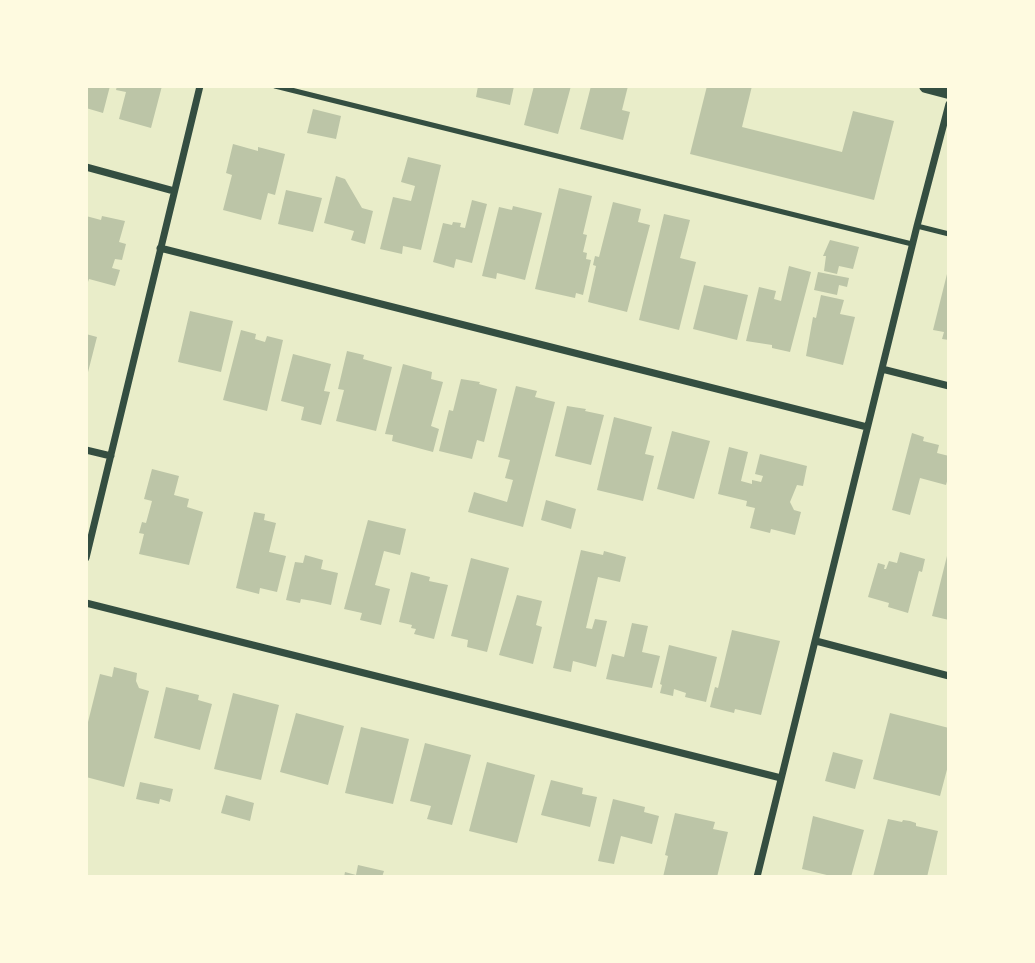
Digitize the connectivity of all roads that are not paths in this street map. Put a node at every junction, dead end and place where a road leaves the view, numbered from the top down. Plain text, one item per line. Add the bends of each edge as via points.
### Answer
1 (200, 86) edge
2 (275, 86) edge
3 (926, 86) edge
4 (949, 92) edge
5 (949, 104) edge
6 (86, 167) edge
7 (174, 191) junction
8 (917, 226) junction
9 (949, 234) edge
10 (912, 244) junction
11 (160, 248) junction
12 (882, 369) junction
13 (949, 386) edge
14 (867, 427) junction
15 (86, 450) edge
16 (111, 457) junction
17 (86, 558) edge
18 (86, 603) edge
19 (816, 641) junction
20 (949, 676) edge
21 (780, 778) junction
22 (757, 877) edge

1 - 7 street
2 - 10 lane
3 - 4 main road
5 - 8 street
6 - 7 street
7 - 11 street
8 - 9 lane
8 - 10 street
10 - 12 street
11 - 14 street
11 - 16 street
12 - 13 street
12 - 14 street
14 - 19 street
15 - 16 street
16 - 17 street
18 - 21 street
19 - 20 street
19 - 21 street
21 - 22 street

